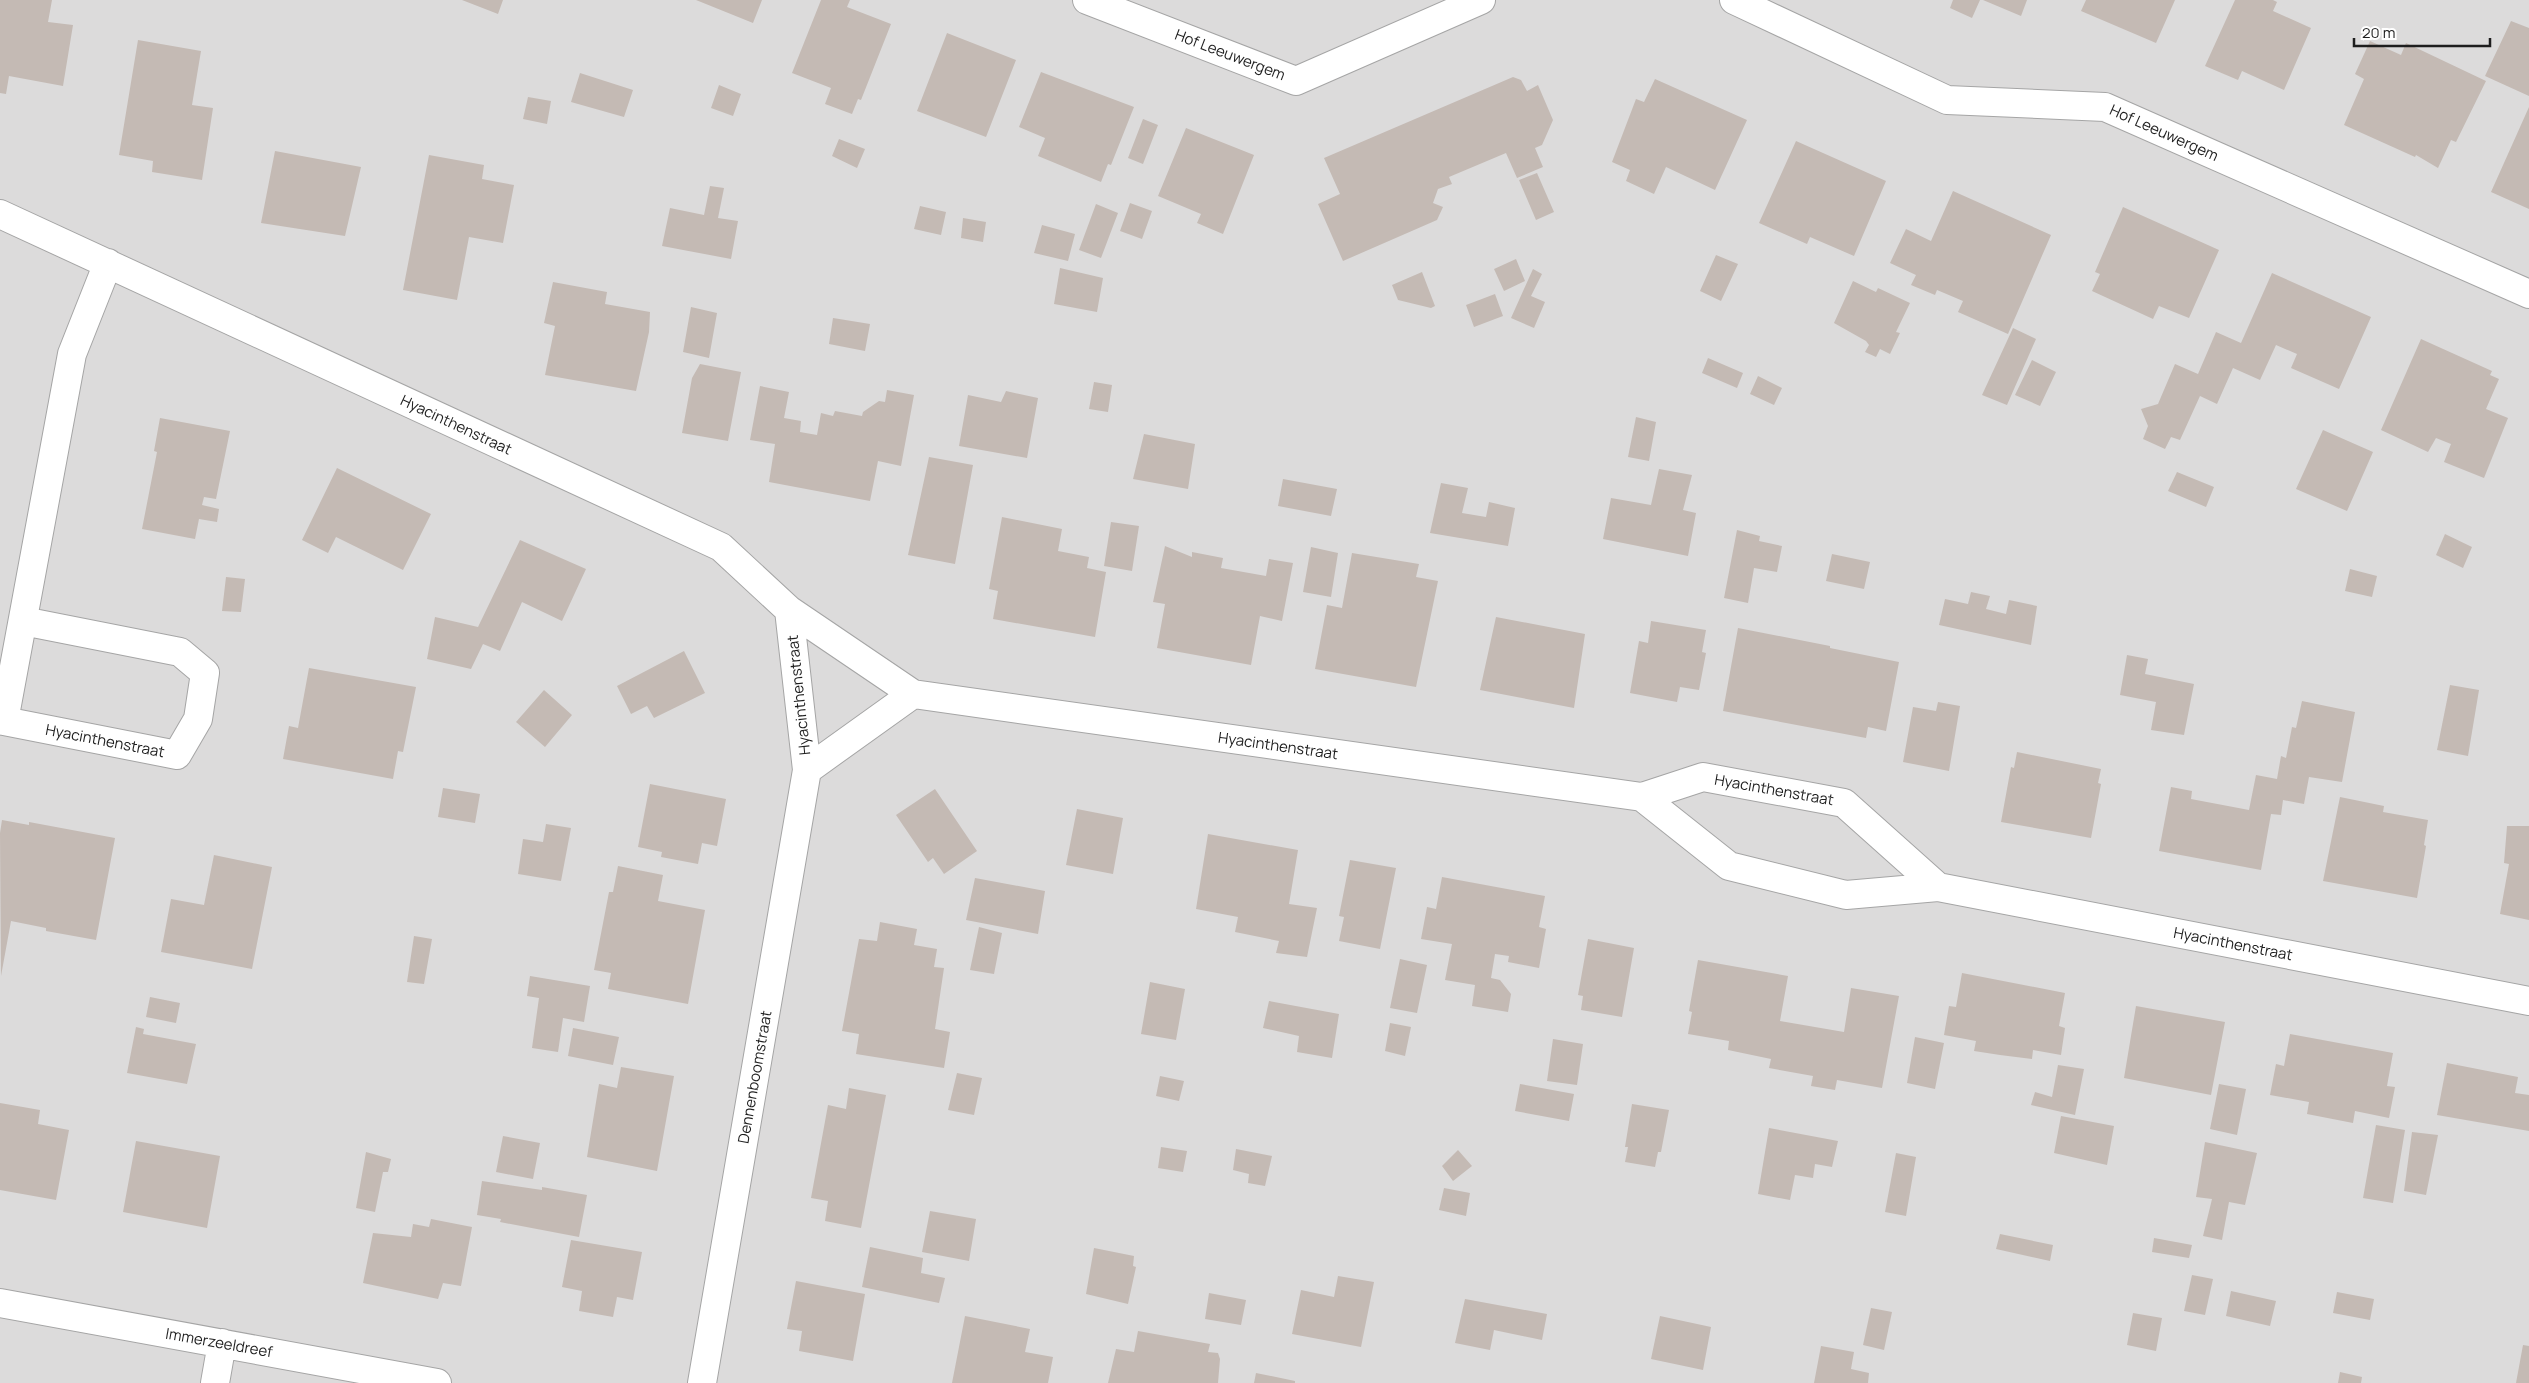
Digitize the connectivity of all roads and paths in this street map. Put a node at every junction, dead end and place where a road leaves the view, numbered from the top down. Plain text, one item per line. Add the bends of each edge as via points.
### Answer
1 (1087, 0) edge
2 (1482, 0) edge
3 (1734, 0) edge
4 (0, 214) edge
5 (108, 263) junction
6 (2529, 294) edge
7 (789, 610) junction
8 (23, 621) junction
9 (913, 694) junction
10 (807, 770) junction
11 (1642, 797) junction
12 (1938, 887) junction
13 (2529, 1001) edge
14 (0, 1302) edge
15 (222, 1343) junction
16 (215, 1383) edge
17 (438, 1383) edge
18 (702, 1383) edge

1 - 2 street, Hof Leeuwergem via 1296,81
3 - 6 street, Hof Leeuwergem via 1946,100 2105,107
4 - 5 street, Hyacinthenstraat
5 - 7 street, Hyacinthenstraat via 721,547
5 - 8 street, Hyacinthenstraat via 72,354
7 - 9 street, Hyacinthenstraat
7 - 10 street, Hyacinthenstraat
8 - 8 street, Hyacinthenstraat via 4,721 177,754 198,719 205,672 180,652
9 - 10 street, Hyacinthenstraat
9 - 11 street, Hyacinthenstraat
10 - 18 street, Dennenboomstraat
11 - 12 street, Hyacinthenstraat via 1729,866 1846,894
11 - 12 street, Hyacinthenstraat via 1703,777 1844,803
12 - 13 street, Hyacinthenstraat
14 - 15 street, Immerzeeldreef
15 - 16 street
15 - 17 street, Immerzeeldreef

